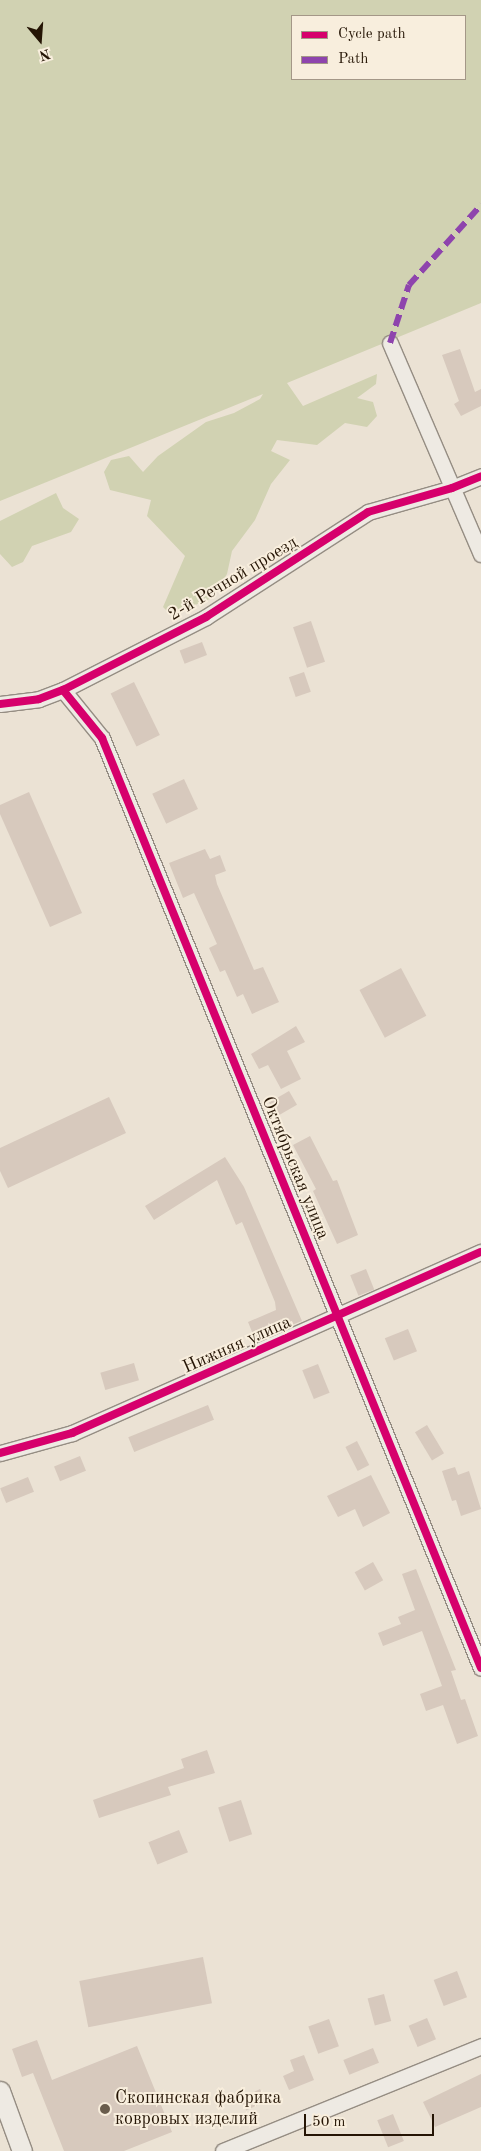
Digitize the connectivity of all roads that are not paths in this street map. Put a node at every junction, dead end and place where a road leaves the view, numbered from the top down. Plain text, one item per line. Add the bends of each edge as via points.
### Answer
1 (390, 344) dead end
2 (481, 476) edge
3 (452, 488) junction
4 (481, 554) edge
5 (63, 690) junction
6 (0, 704) edge
7 (481, 1252) edge
8 (340, 1316) junction
9 (0, 1453) edge
10 (481, 1668) edge
11 (481, 2046) edge
12 (0, 2090) edge
13 (22, 2151) edge
14 (223, 2151) edge

1 - 3 street
2 - 3 street, 2-й Речной проезд
3 - 4 street
3 - 5 street, 2-й Речной проезд via 368,512 206,617
5 - 6 street, 2-й Речной проезд via 39,699
5 - 8 street, Октябрьская улица via 102,738
7 - 8 street, Нижняя улица
8 - 9 street, Нижняя улица via 72,1434
8 - 10 street, Октябрьская улица
11 - 14 street
12 - 13 street

